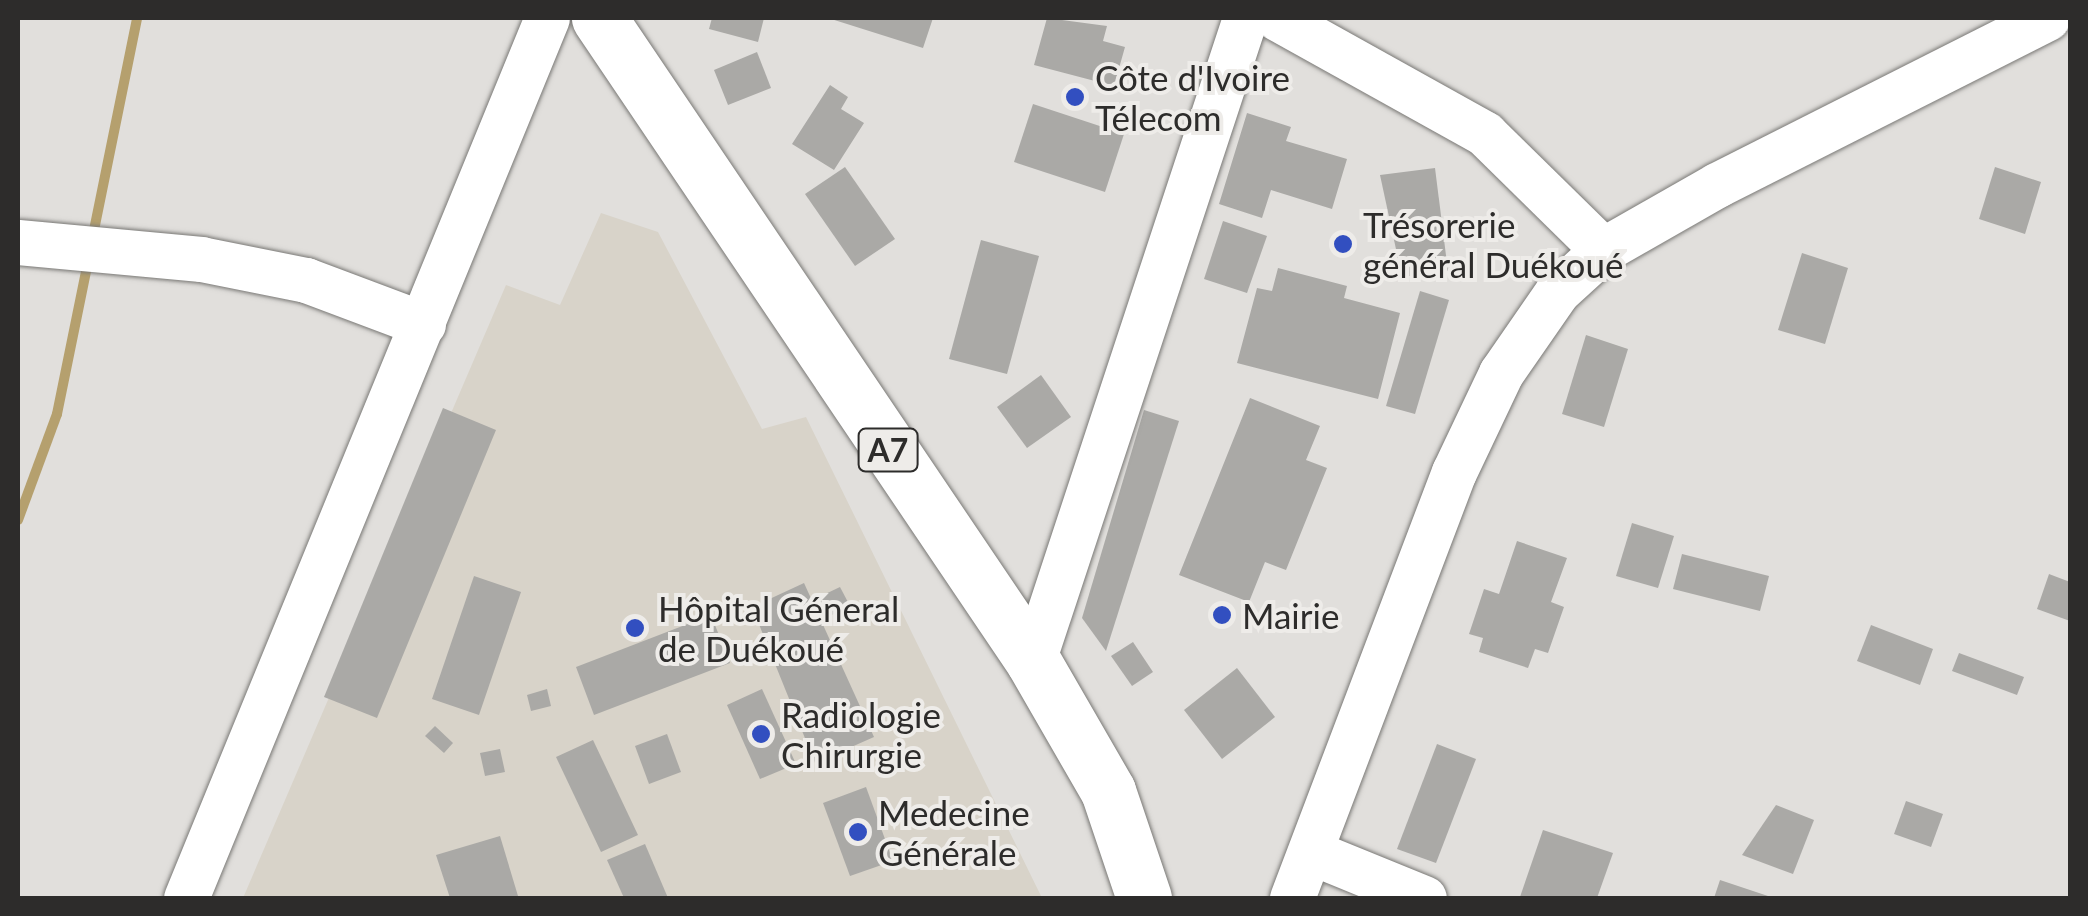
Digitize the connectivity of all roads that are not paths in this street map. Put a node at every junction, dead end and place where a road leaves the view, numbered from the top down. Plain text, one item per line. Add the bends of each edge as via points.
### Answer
1 (547, 18) edge
2 (599, 18) edge
3 (1245, 18) edge
4 (1277, 18) edge
5 (2047, 18) edge
6 (18, 242) edge
7 (1603, 250) junction
8 (423, 324) junction
9 (1033, 660) junction
10 (1310, 852) junction
11 (186, 898) edge
12 (1144, 898) edge
13 (1292, 898) edge
14 (1424, 898) edge

1 - 8 street
2 - 9 highway, A7
3 - 9 street
4 - 7 street via 1485,134
5 - 7 street
6 - 8 street via 201,259 306,280
7 - 10 street via 1557,292 1501,373
8 - 11 street
9 - 12 highway, A7 via 1108,791
10 - 13 street
10 - 14 street

